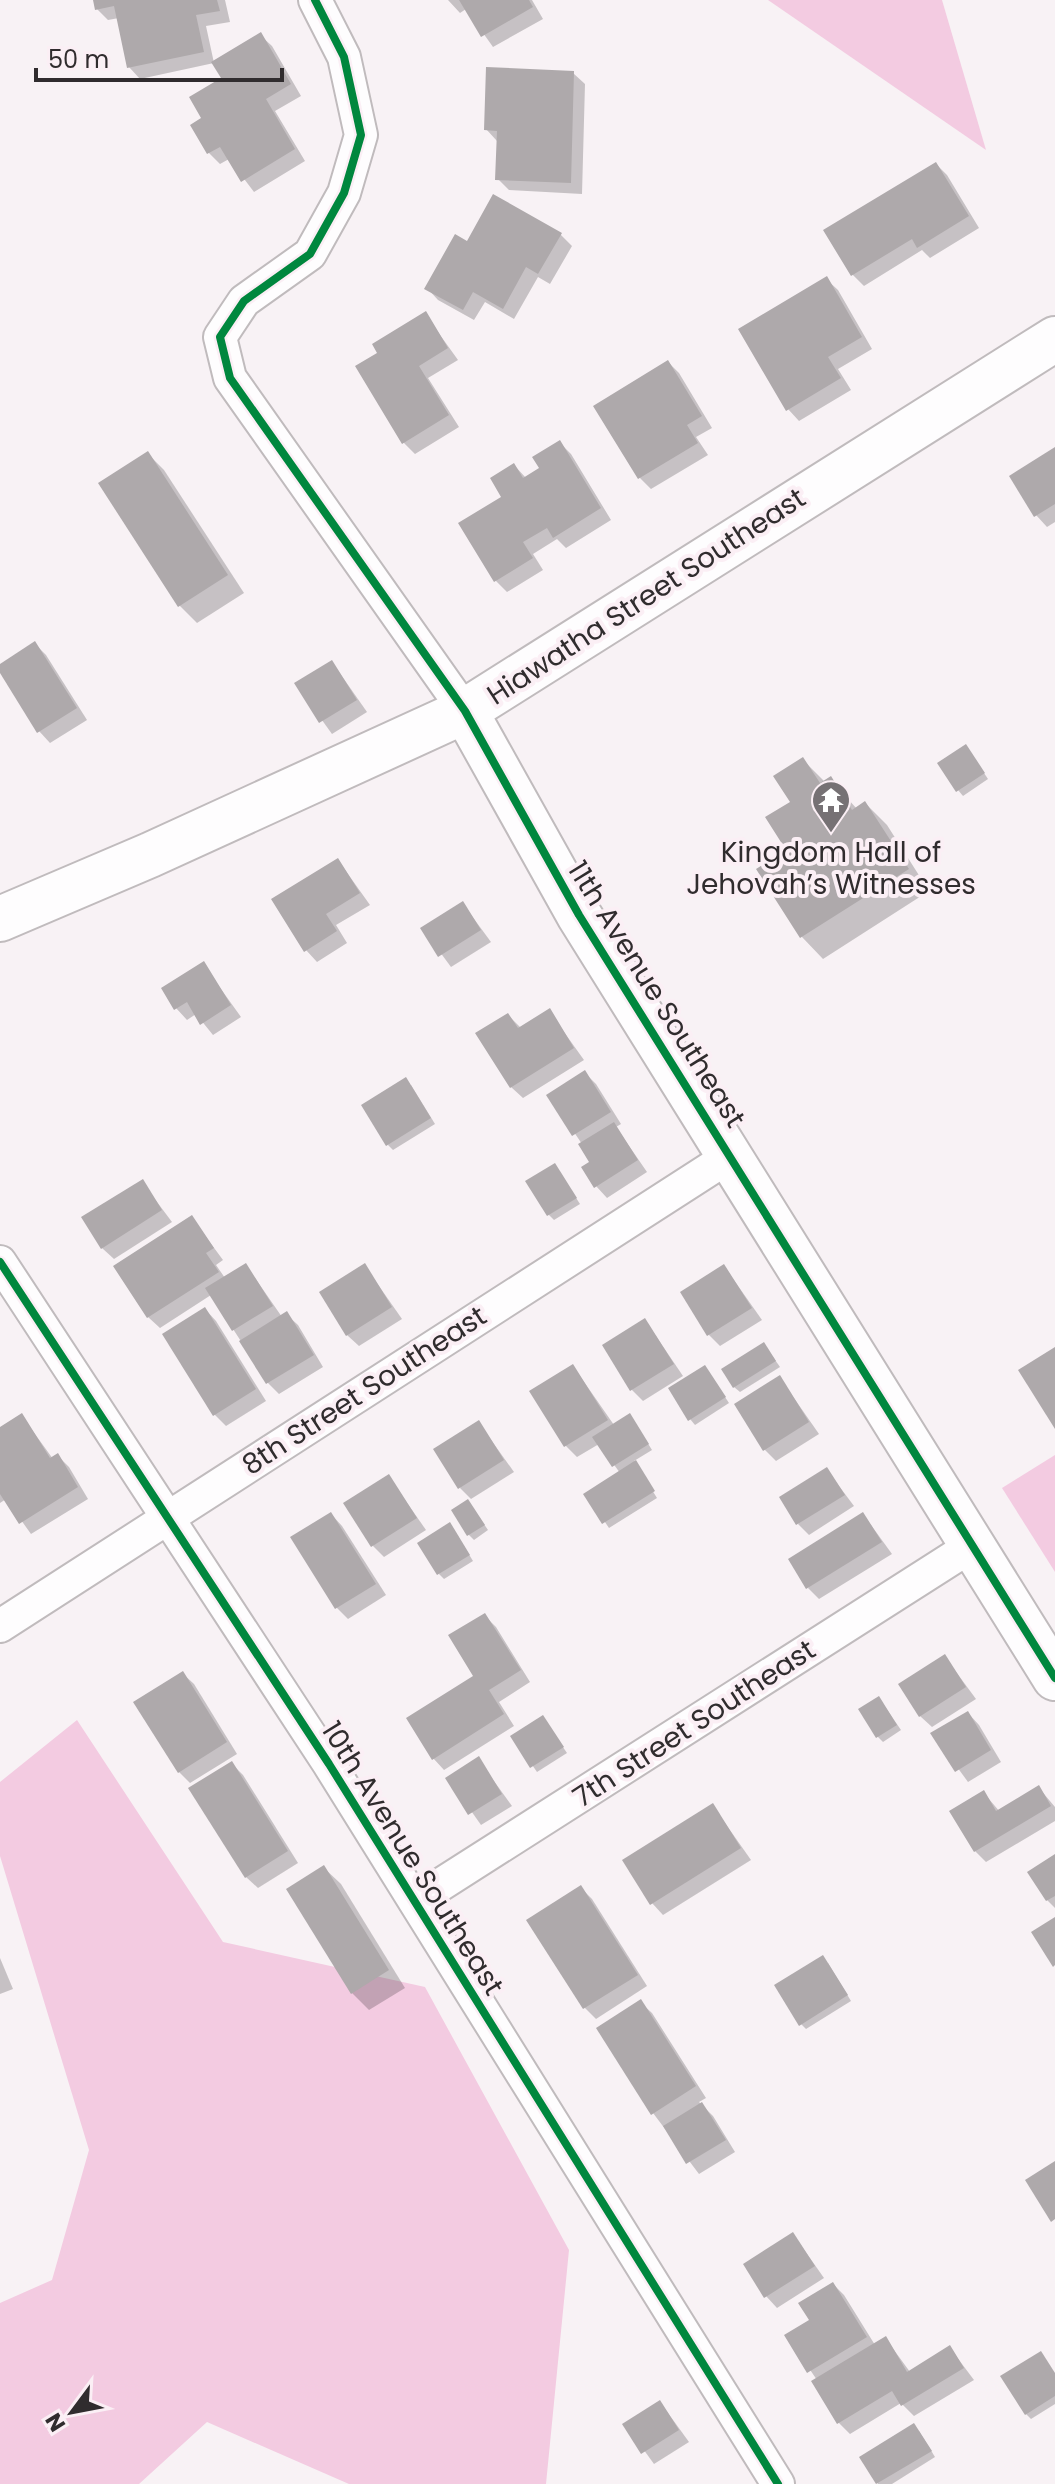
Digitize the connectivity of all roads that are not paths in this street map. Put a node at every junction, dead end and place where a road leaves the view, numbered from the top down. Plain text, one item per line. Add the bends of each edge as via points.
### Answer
1 (315, 0) edge
2 (1055, 339) edge
3 (465, 711) junction
4 (0, 919) edge
5 (730, 1156) junction
6 (0, 1262) edge
7 (166, 1516) junction
8 (973, 1545) junction
9 (0, 1626) edge
10 (1055, 1678) edge
11 (415, 1901) junction
12 (778, 2484) edge

1 - 3 street, 11th Avenue Southeast via 344,57 361,135 344,193 310,254 244,301 220,337 230,378
2 - 3 street, Hiawatha Street Southeast
3 - 4 street, Hiawatha Street Southeast
3 - 5 street, 11th Avenue Southeast via 579,915
5 - 7 street, 8th Street Southeast
5 - 8 street, 11th Avenue Southeast
6 - 7 street, 10th Avenue Southeast
7 - 9 street, 8th Street Southeast
7 - 11 street, 10th Avenue Southeast
8 - 10 street, 11th Avenue Southeast
8 - 11 street, 7th Street Southeast
11 - 12 street, 10th Avenue Southeast

